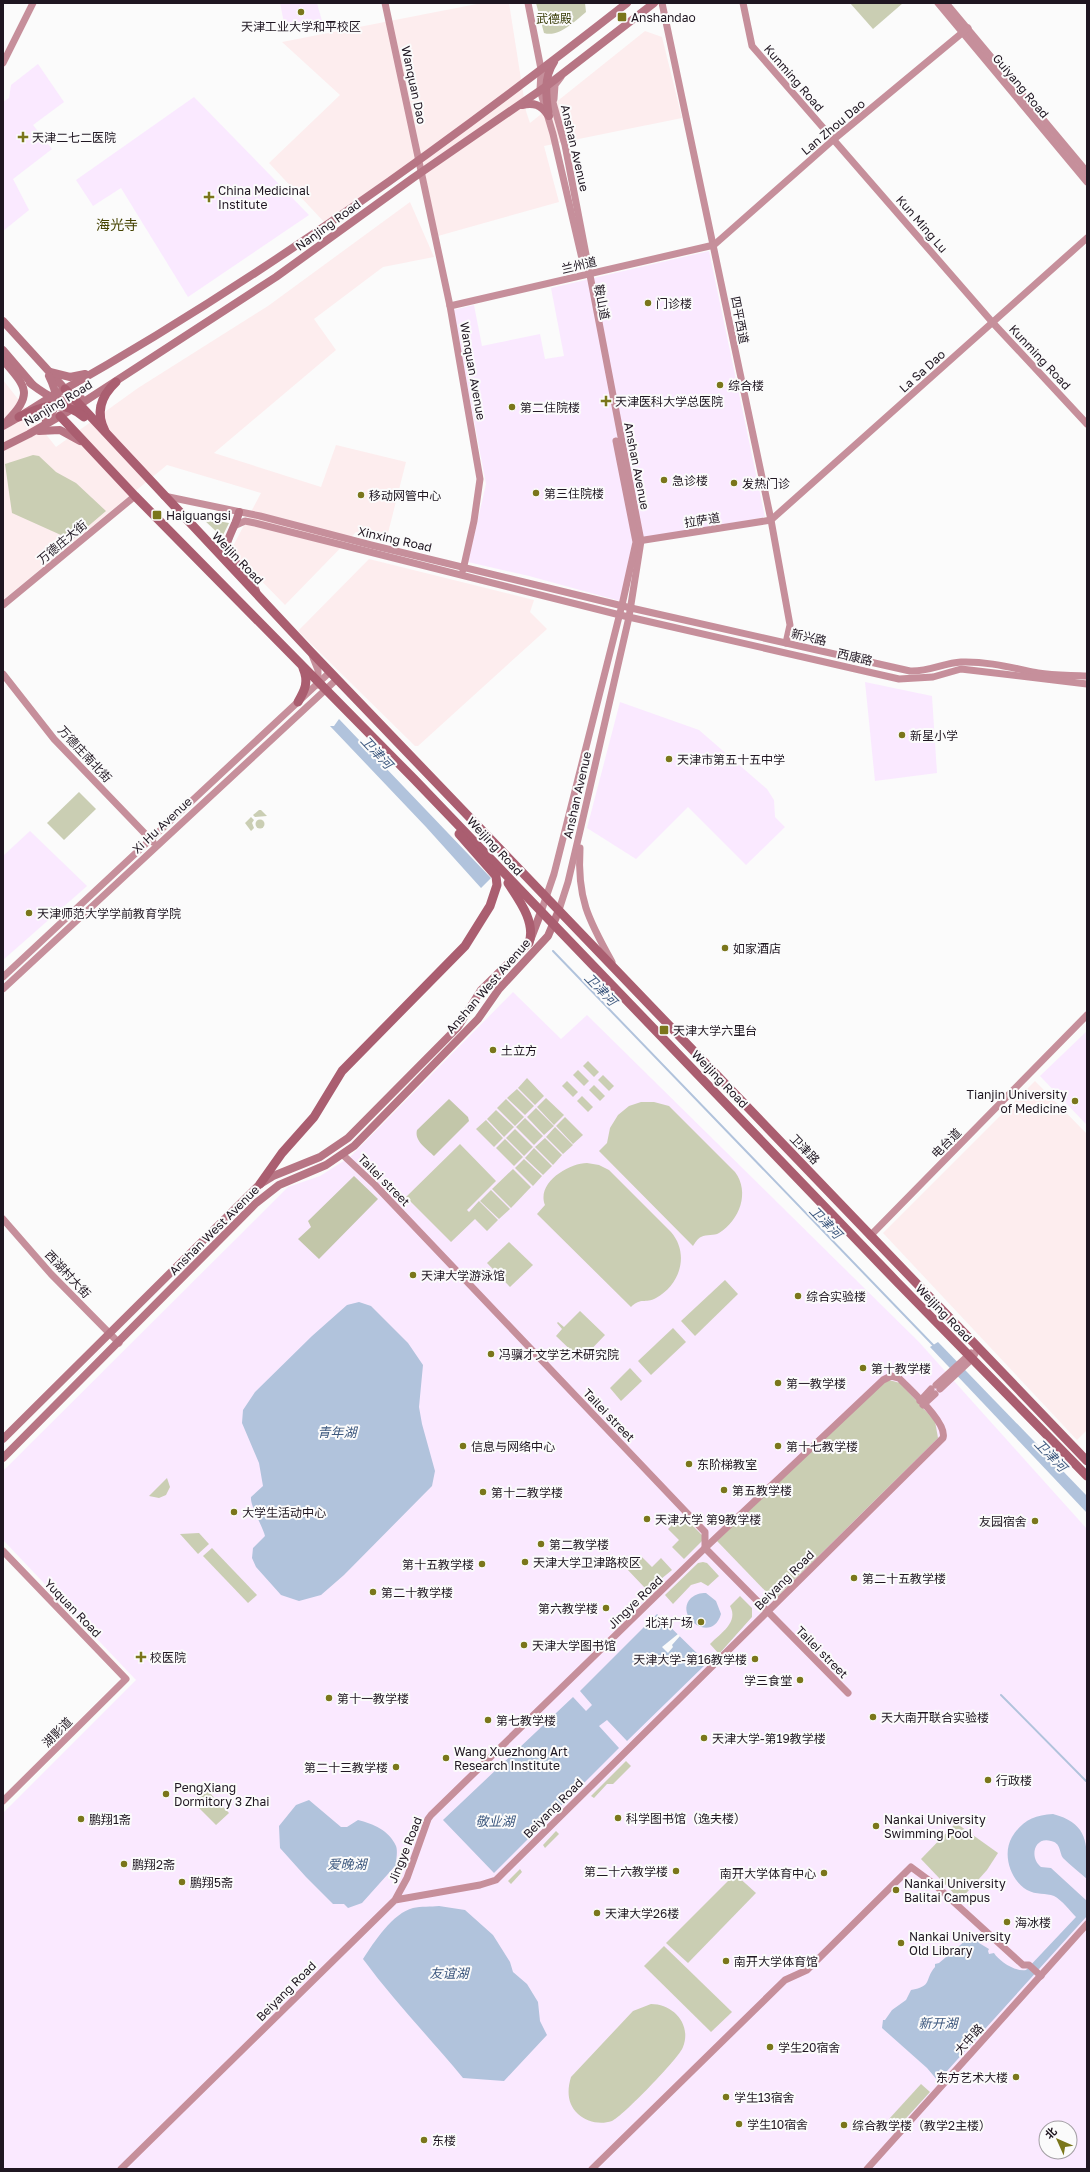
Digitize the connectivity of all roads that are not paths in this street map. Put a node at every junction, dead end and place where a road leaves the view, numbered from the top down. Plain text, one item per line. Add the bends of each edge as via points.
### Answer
1 (33, 3) edge
2 (385, 3) edge
3 (528, 3) edge
4 (627, 3) edge
5 (654, 3) edge
6 (662, 3) edge
7 (743, 3) edge
8 (938, 3) edge
9 (946, 3) edge
10 (965, 30) junction
11 (558, 57) junction
12 (3, 63) edge
13 (571, 68) junction
14 (541, 69) junction
15 (545, 86) junction
16 (553, 103) junction
17 (514, 108) junction
18 (549, 116) junction
19 (833, 140) junction
20 (419, 159) junction
21 (422, 172) junction
22 (1087, 172) edge
23 (1087, 182) edge
24 (1087, 238) edge
25 (714, 245) junction
26 (587, 274) junction
27 (450, 306) junction
28 (3, 321) edge
29 (993, 323) junction
30 (3, 350) edge
31 (3, 360) edge
32 (106, 365) junction
33 (46, 370) junction
34 (116, 382) junction
35 (55, 402) junction
36 (75, 405) junction
37 (19, 417) joint
38 (1087, 424) edge
39 (3, 425) edge
40 (29, 434) junction
41 (109, 439) junction
42 (87, 445) junction
43 (3, 447) edge
44 (135, 496) junction
45 (163, 496) junction
46 (239, 512) junction
47 (771, 520) junction
48 (236, 525) junction
49 (638, 541) junction
50 (464, 566) junction
51 (462, 574) junction
52 (258, 596) junction
53 (3, 605) edge
54 (622, 606) junction
55 (631, 608) junction
56 (620, 615) junction
57 (629, 617) junction
58 (786, 643) junction
59 (310, 651) junction
60 (299, 661) junction
61 (330, 672) junction
62 (3, 674) edge
63 (1087, 676) edge
64 (337, 678) junction
65 (1087, 684) edge
66 (322, 685) junction
67 (298, 702) junction
68 (446, 812) junction
69 (580, 832) junction
70 (150, 839) junction
71 (156, 845) junction
72 (495, 863) junction
73 (546, 897) junction
74 (559, 910) junction
75 (541, 912) junction
76 (553, 925) junction
77 (529, 943) junction
78 (614, 967) junction
79 (3, 977) edge
80 (3, 989) edge
81 (1087, 1015) edge
82 (343, 1155) junction
83 (260, 1184) junction
84 (3, 1219) edge
85 (870, 1236) junction
86 (108, 1332) junction
87 (119, 1343) junction
88 (978, 1348) junction
89 (970, 1356) junction
90 (922, 1403) junction
91 (3, 1439) edge
92 (3, 1458) edge
93 (1087, 1460) edge
94 (1087, 1476) edge
95 (705, 1548) junction
96 (3, 1551) edge
97 (3, 1556) edge
98 (767, 1613) junction
99 (125, 1681) junction
100 (848, 1693) dead end
101 (3, 1801) edge
102 (395, 1900) junction
103 (1087, 1924) edge
104 (1039, 1974) junction
105 (121, 2169) edge
106 (592, 2169) edge
107 (867, 2169) edge

1 - 12 street
2 - 20 street, Wanquan Dao
3 - 14 street, Anshan Avenue
4 - 11 main road, Nanjing Road
5 - 13 main road, Nanjing Road
6 - 25 street, 四平西道
7 - 19 street, Kunming Road via 752,46
8 - 10 street, Guiyang Road
9 - 10 street, Guiyang Road
10 - 19 street, Lan Zhou Dao
10 - 22 street, Guiyang Road
10 - 23 street, Guiyang Road
11 - 14 main road, Nanjing Road
11 - 15 main road via 550,68
13 - 15 main road, Nanjing Road
13 - 16 street via 555,85
14 - 15 street, Anshan Avenue
14 - 15 street
14 - 20 main road, Nanjing Road
15 - 16 street, Anshan Avenue
15 - 17 main road, Nanjing Road
15 - 18 main road
16 - 26 street, Anshan Avenue via 565,145
17 - 18 main road via 534,103 541,106
17 - 21 main road, Nanjing Road
18 - 26 street, 鞍山道
19 - 25 street, Lan Zhou Dao
19 - 29 street, Kun Ming Lu
20 - 21 street, Wanquan Dao
20 - 32 main road, Nanjing Road via 266,267
21 - 27 street, Wanquan Avenue
21 - 34 main road, Nanjing Road via 276,277
24 - 29 street, La Sa Dao
25 - 26 street, 兰州道
25 - 47 street, 四平西道
26 - 27 street, 兰州道
26 - 49 street, 鞍山道
27 - 50 street, Wanquan Avenue via 480,480
28 - 33 main road
29 - 38 street, Kunming Road
29 - 47 street, La Sa Dao
30 - 35 main road via 30,383
31 - 39 main road via 20,383 25,398 19,409
32 - 33 main road via 83,375 70,377
32 - 35 main road, Nanjing Road
33 - 35 main road
34 - 36 main road, Nanjing Road
34 - 41 highway via 105,394 99,409 101,422
35 - 36 highway, Weijin Road
35 - 36 highway
35 - 37 highway
35 - 40 main road, Nanjing Road
35 - 42 highway
36 - 41 highway, Weijin Road
37 - 39 main road, Nanjing Road
40 - 42 main road via 60,430
40 - 43 main road, Nanjing Road
41 - 45 highway, Weijin Road
42 - 44 highway
44 - 53 street, 万德庄大街
44 - 60 highway
45 - 46 street, Xinxing Road
45 - 52 highway, Weijin Road
46 - 48 main road
46 - 50 street, Xinxing Road
47 - 49 street, 拉萨道
47 - 58 street, 四平西道 via 790,625
48 - 51 street, 西康路 via 244,521 256,523
48 - 52 main road via 225,550 250,578
49 - 54 street, Anshan Avenue
49 - 55 street, Anshan Avenue
50 - 51 street, Wanquan Avenue
50 - 54 street, Xinxing Road
51 - 56 street, 西康路
52 - 59 highway, Weijin Road
54 - 55 street, 新兴路
54 - 56 street, Anshan Avenue
55 - 57 street, Anshan Avenue
55 - 58 street, 新兴路
56 - 57 street, 西康路
56 - 73 street, Anshan Avenue
57 - 65 street, 西康路 via 899,679 933,677 961,669
57 - 69 street, Anshan Avenue
58 - 63 street, 新兴路 via 910,671 924,671 952,663 968,662 1042,673
59 - 61 highway, Weijin Road
59 - 66 street
60 - 66 highway
60 - 67 highway via 307,681
61 - 64 highway, Weijing Road
61 - 66 street, Xi Hu Avenue
62 - 70 street, 万德庄南北街 via 54,739
64 - 66 street, Xi Hu Avenue
64 - 73 highway, Weijing Road
66 - 67 street, Xi Hu Avenue
66 - 68 highway, Weijing Road
66 - 71 street, Xi Hu Avenue via 304,709
67 - 70 street, Xi Hu Avenue
68 - 72 highway, Weijing Road
68 - 83 highway via 458,833 496,876 497,885 490,906 465,946 342,1071 314,1117 282,1153
69 - 74 street, Anshan Avenue
69 - 78 street via 580,874 585,909
70 - 71 street, 万德庄南北街
70 - 79 street, Xi Hu Avenue
71 - 80 street, Xi Hu Avenue
72 - 75 highway, Weijing Road
72 - 77 highway via 527,917 531,930
73 - 74 highway, Weijing Road
73 - 75 street, Anshan Avenue
74 - 76 main road, Anshan West Avenue
74 - 78 highway, Weijing Road
75 - 76 highway, Weijing Road
75 - 77 main road, Anshan West Avenue
76 - 82 main road, Anshan West Avenue via 541,944 499,989 478,1019
76 - 89 highway, Weijing Road
77 - 83 main road, Anshan West Avenue via 481,990 458,1027 348,1138 320,1157
78 - 85 highway, 卫津路
81 - 85 street, 电台道
82 - 87 main road, Anshan West Avenue via 326,1165 287,1180 269,1191
82 - 95 street, Tailei street via 375,1184 705,1532
83 - 86 main road, Anshan West Avenue
84 - 86 street, 西湖村大街 via 51,1274
85 - 88 highway, 卫津路
86 - 87 street, 西湖村大街
86 - 91 main road, Anshan West Avenue
87 - 92 main road, Anshan West Avenue
88 - 89 street
88 - 93 highway, Weijing Road
89 - 90 street
89 - 94 highway, Weijing Road
90 - 95 street, Jingye Road via 897,1376 887,1377
90 - 98 street, Beiyang Road via 943,1428 943,1438
95 - 98 street, Tailei street
95 - 102 street, Jingye Road via 431,1814 407,1878
96 - 99 street, Yuquan Road
97 - 99 street, Yuquan Road
98 - 100 street, Tailei street
98 - 102 street, Beiyang Road via 496,1880
99 - 101 street, 湖影道
102 - 105 street, Beiyang Road
103 - 104 street, 大中路
104 - 106 street via 1029,1965 1023,1965 912,1867 807,1970 785,1980
104 - 107 street, 大中路

